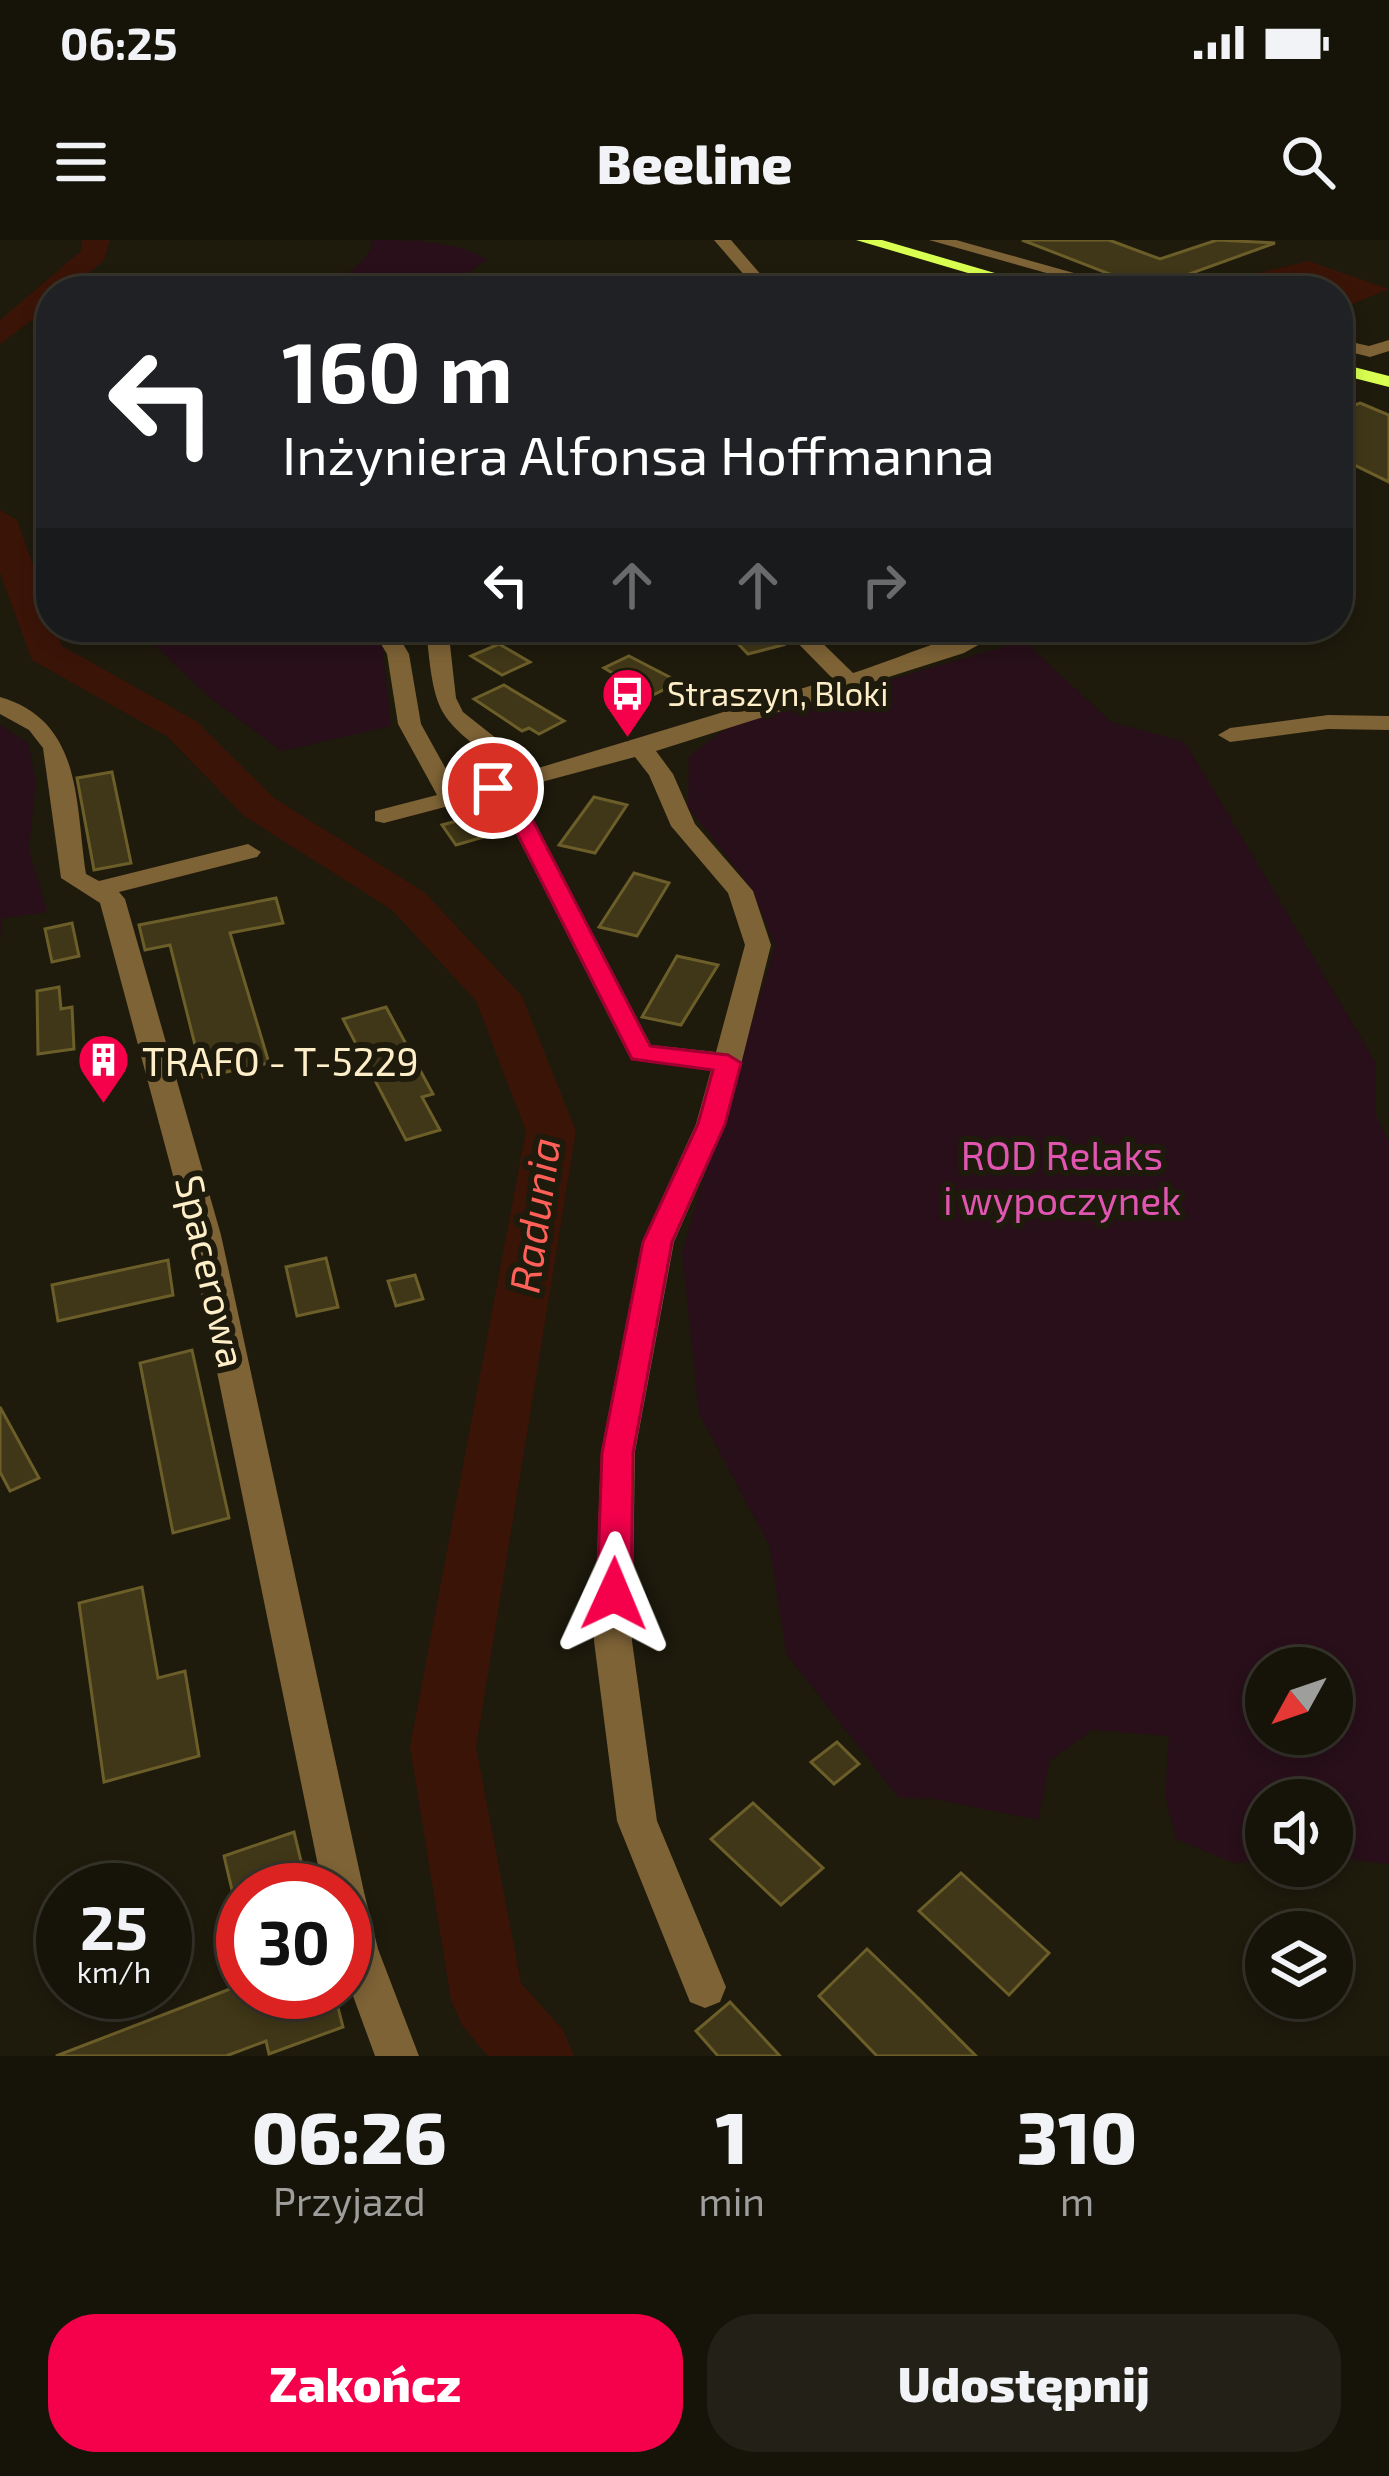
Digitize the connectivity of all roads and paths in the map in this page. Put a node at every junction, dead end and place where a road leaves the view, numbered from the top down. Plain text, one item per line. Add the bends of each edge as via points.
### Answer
1 (722, 240) edge
2 (864, 240) edge
3 (916, 240) edge
4 (937, 240) edge
5 (898, 249) junction
6 (754, 276) edge
7 (994, 276) edge
8 (1073, 276) edge
9 (1389, 345) edge
10 (1353, 348) edge
11 (1353, 372) edge
12 (1389, 382) edge
13 (394, 642) edge
14 (438, 642) edge
15 (808, 642) edge
16 (969, 642) edge
17 (849, 682) junction
18 (0, 704) edge
19 (1389, 723) edge
20 (1230, 735) dead end
21 (641, 748) junction
22 (530, 777) junction
23 (493, 788) junction
24 (452, 799) junction
25 (384, 816) dead end
26 (248, 852) dead end
27 (99, 889) junction
28 (728, 1063) junction
29 (338, 1863) edge
30 (705, 1987) dead end
31 (372, 1989) edge
32 (397, 2056) edge

1 - 6 street
2 - 5 main road
3 - 5 street
4 - 8 street
5 - 7 main road
9 - 10 street
11 - 12 main road
13 - 24 street via 414,733
14 - 22 street via 454,716
15 - 17 street
16 - 17 street
17 - 21 street
18 - 27 street, Spacerowa via 37,725 55,747 74,878
19 - 20 street
21 - 22 street
21 - 28 street via 684,826 740,891 751,916 757,965
22 - 23 street
23 - 24 street
23 - 28 street via 522,821 641,1053
24 - 25 street
26 - 27 street
27 - 29 street, Spacerowa via 112,899 205,1235
28 - 30 street via 711,1124 658,1242 617,1453 613,1617 638,1821
31 - 32 street, Spacerowa

